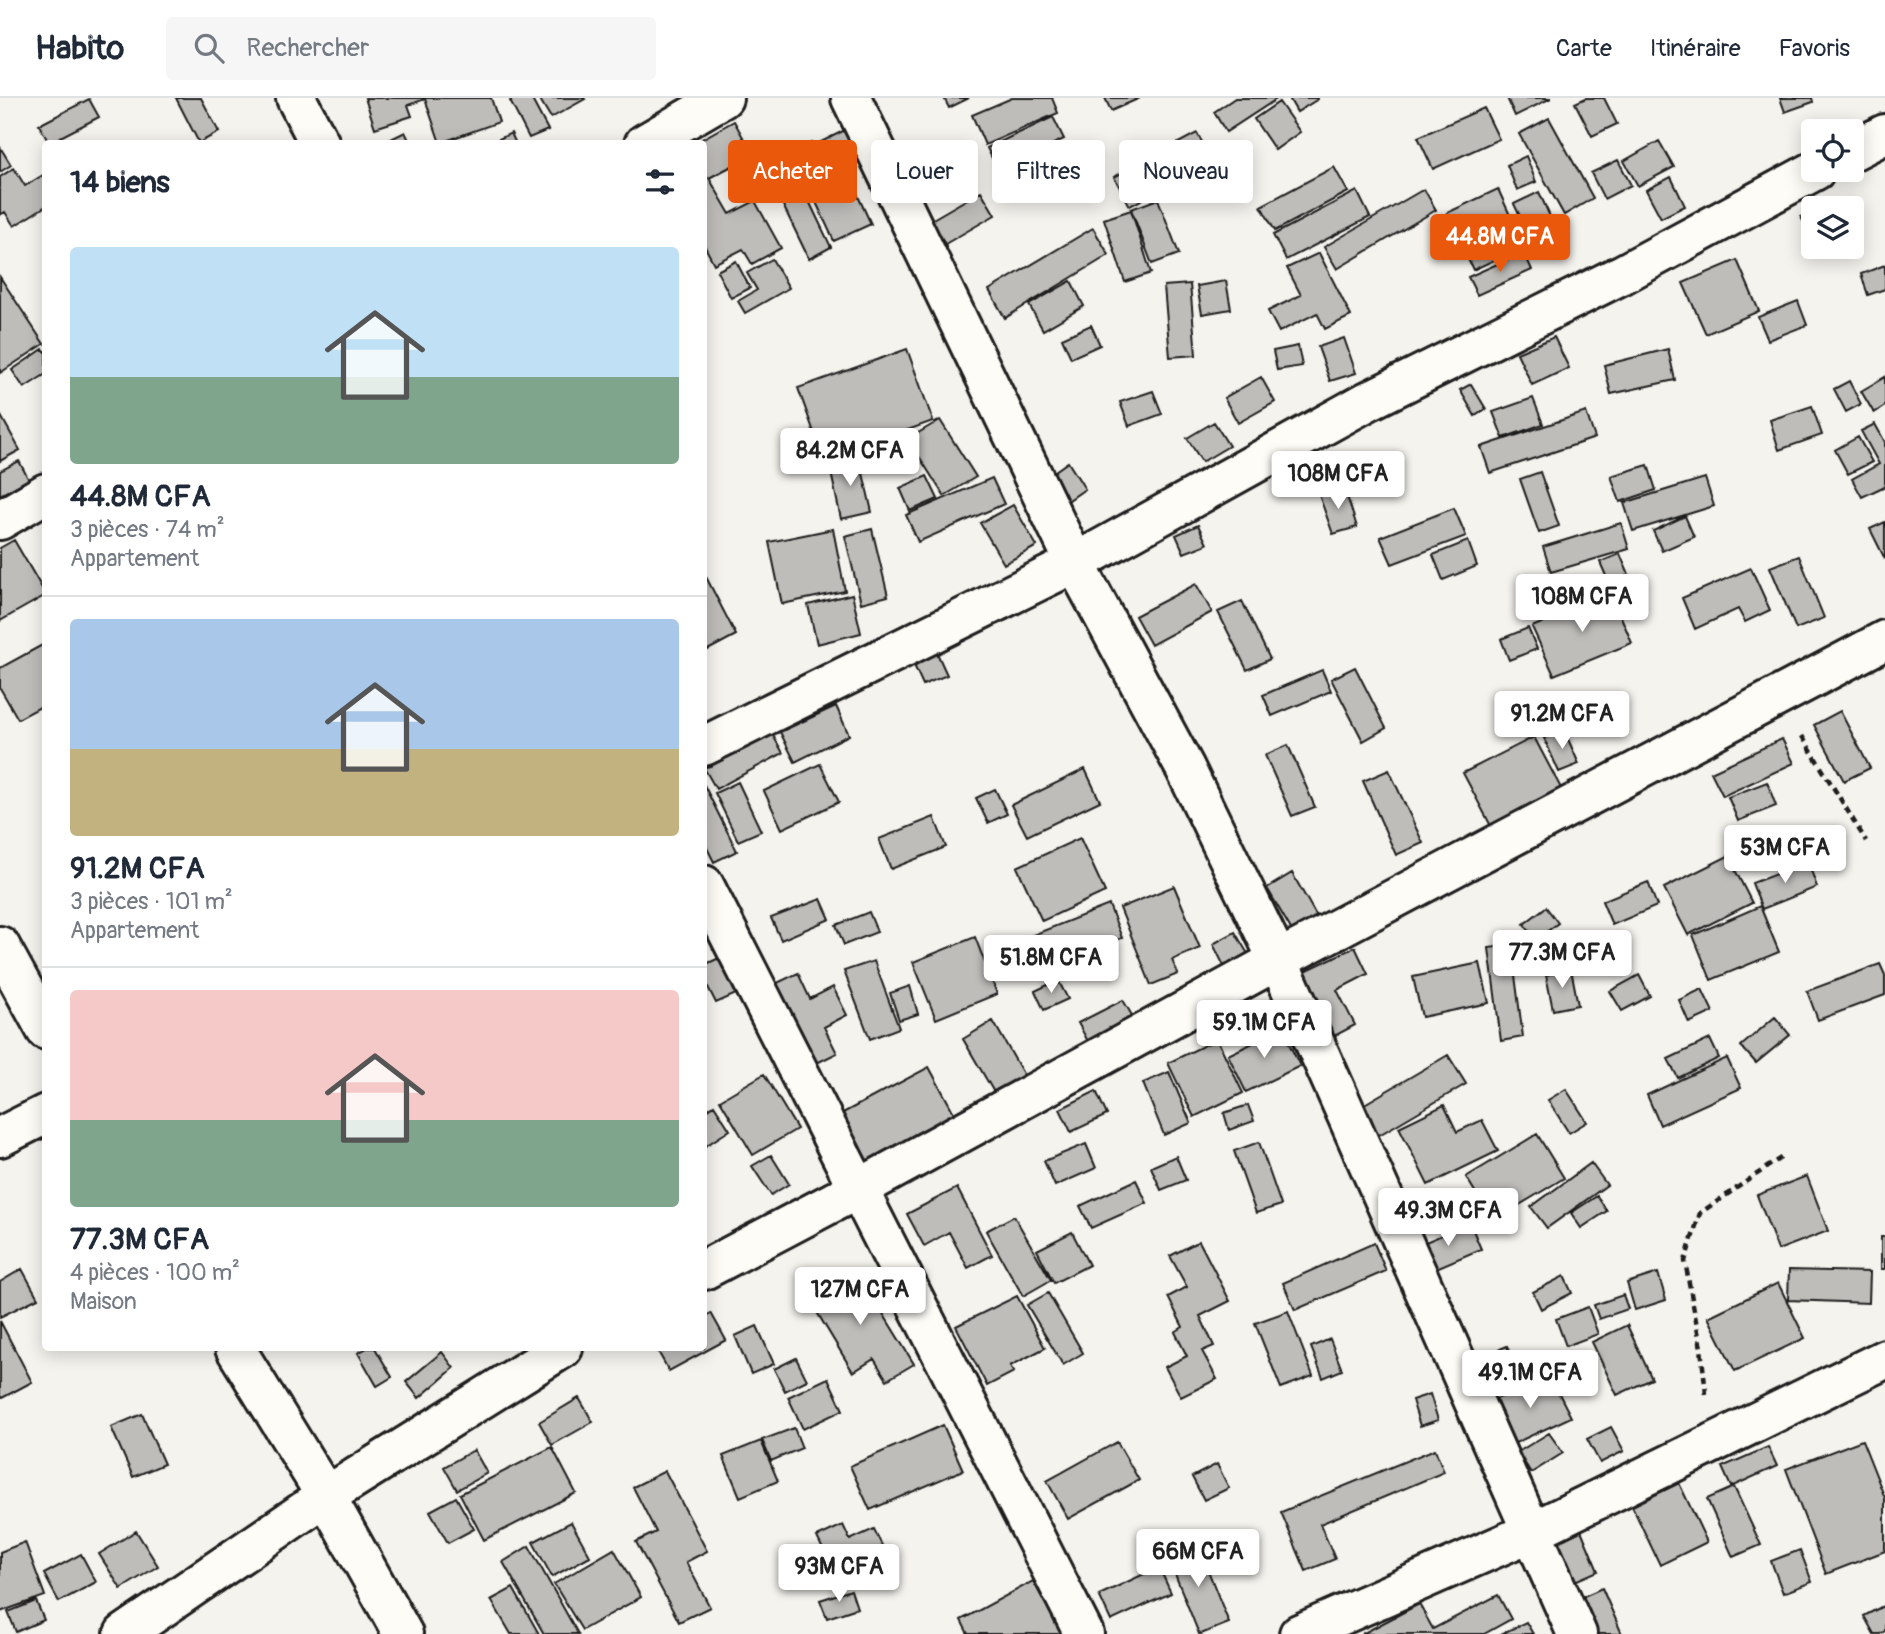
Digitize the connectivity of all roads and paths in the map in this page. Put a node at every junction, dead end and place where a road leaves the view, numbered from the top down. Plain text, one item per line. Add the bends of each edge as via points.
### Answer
1 (296, 98) edge
2 (723, 98) edge
3 (851, 98) edge
4 (1885, 134) edge
5 (318, 140) edge
6 (651, 140) edge
7 (1864, 145) edge
8 (1801, 178) edge
9 (42, 495) edge
10 (0, 520) edge
11 (1076, 563) junction
12 (1885, 640) edge
13 (1778, 696) junction
14 (707, 745) edge
15 (1866, 841) dead end
16 (707, 891) edge
17 (0, 946) edge
18 (1278, 960) junction
19 (42, 1023) edge
20 (42, 1116) edge
21 (0, 1137) edge
22 (1782, 1157) dead end
23 (858, 1189) junction
24 (707, 1268) edge
25 (237, 1351) edge
26 (558, 1351) edge
27 (1885, 1359) edge
28 (1712, 1444) junction
29 (326, 1496) junction
30 (1531, 1532) junction
31 (124, 1634) edge
32 (403, 1634) edge
33 (1084, 1634) edge
34 (1299, 1634) edge
35 (1577, 1634) edge

1 - 5 street
2 - 6 street
3 - 11 street
4 - 7 street
8 - 11 street via 1623,274 1368,401
9 - 10 street
11 - 14 street
11 - 18 street via 1185,768
12 - 13 street
13 - 15 path
13 - 18 street
16 - 23 street
17 - 19 street
18 - 23 street
18 - 30 street
20 - 21 street
22 - 28 path via 1700,1213 1685,1261
23 - 24 street
23 - 33 street
25 - 29 street
26 - 29 street
27 - 28 street
28 - 30 street
29 - 31 street
29 - 32 street
30 - 34 street
30 - 35 street

